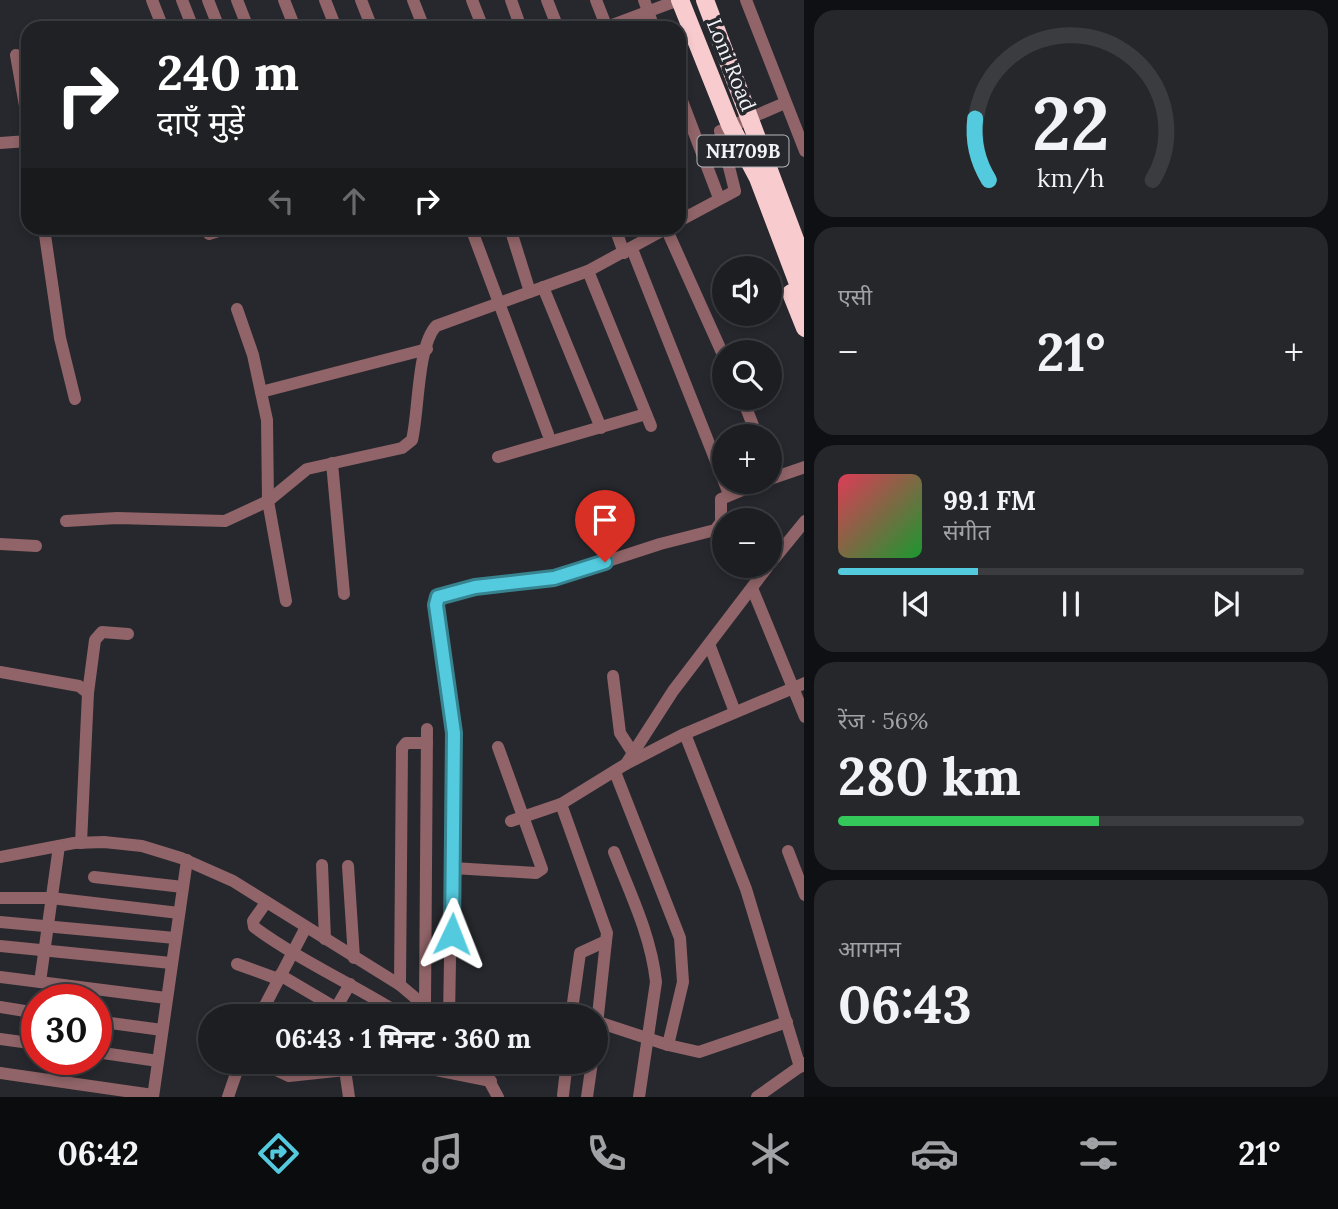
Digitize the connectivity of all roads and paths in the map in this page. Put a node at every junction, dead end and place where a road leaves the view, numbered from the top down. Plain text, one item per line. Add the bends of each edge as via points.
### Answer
1 (152, 0) edge
2 (182, 0) edge
3 (208, 0) edge
4 (237, 0) edge
5 (284, 0) edge
6 (325, 0) edge
7 (360, 0) edge
8 (413, 0) edge
9 (472, 0) edge
10 (511, 0) edge
11 (547, 0) edge
12 (596, 0) edge
13 (680, 0) edge
14 (705, 0) edge
15 (746, 0) edge
16 (646, 6) edge
17 (160, 21) edge
18 (190, 21) edge
19 (216, 21) edge
20 (245, 21) edge
21 (292, 21) edge
22 (333, 21) edge
23 (369, 21) edge
24 (421, 21) edge
25 (480, 21) edge
26 (519, 21) edge
27 (555, 21) edge
28 (604, 21) edge
29 (619, 21) edge
30 (16, 55) dead end
31 (21, 83) edge
32 (785, 103) junction
33 (686, 111) edge
34 (750, 119) junction
35 (730, 125) junction
36 (21, 142) edge
37 (0, 144) edge
38 (804, 151) edge
39 (719, 198) junction
40 (686, 217) edge
41 (45, 235) edge
42 (474, 235) edge
43 (512, 235) edge
44 (619, 235) edge
45 (654, 235) edge
46 (669, 235) edge
47 (628, 251) junction
48 (804, 266) edge
49 (588, 271) junction
50 (543, 286) junction
51 (530, 292) junction
52 (500, 301) junction
53 (804, 302) edge
54 (237, 309) dead end
55 (804, 328) edge
56 (716, 340) edge
57 (427, 349) junction
58 (261, 391) junction
59 (75, 399) dead end
60 (601, 428) junction
61 (548, 434) dead end
62 (712, 453) edge
63 (498, 457) dead end
64 (332, 463) junction
65 (804, 467) edge
66 (782, 473) edge
67 (729, 494) edge
68 (268, 501) junction
69 (66, 521) dead end
70 (803, 526) edge
71 (0, 544) edge
72 (36, 546) dead end
73 (782, 551) edge
74 (760, 578) edge
75 (752, 588) junction
76 (344, 594) dead end
77 (286, 601) dead end
78 (128, 634) dead end
79 (709, 644) junction
80 (0, 672) edge
81 (613, 676) dead end
82 (798, 685) edge
83 (88, 693) junction
84 (735, 712) junction
85 (804, 717) edge
86 (427, 729) dead end
87 (685, 734) junction
88 (427, 743) junction
89 (498, 747) dead end
90 (625, 763) junction
91 (561, 804) junction
92 (516, 819) junction
93 (81, 843) junction
94 (59, 846) junction
95 (788, 851) dead end
96 (614, 852) dead end
97 (0, 857) edge
98 (187, 860) junction
99 (322, 865) dead end
100 (348, 866) dead end
101 (453, 868) junction
102 (94, 877) dead end
103 (183, 887) junction
104 (804, 895) edge
105 (0, 898) edge
106 (51, 898) junction
107 (265, 904) junction
108 (179, 913) junction
109 (0, 922) edge
110 (47, 925) junction
111 (306, 927) junction
112 (175, 938) junction
113 (325, 939) junction
114 (606, 941) junction
115 (0, 946) edge
116 (45, 948) junction
117 (291, 954) junction
118 (354, 958) junction
119 (171, 963) junction
120 (237, 964) dead end
121 (0, 977) edge
122 (279, 977) junction
123 (40, 982) junction
124 (350, 984) junction
125 (400, 985) junction
126 (166, 998) junction
127 (265, 1004) edge
128 (384, 1004) edge
129 (424, 1004) edge
130 (425, 1004) edge
131 (449, 1004) edge
132 (576, 1004) edge
133 (598, 1004) edge
134 (0, 1007) edge
135 (21, 1010) edge
136 (786, 1022) junction
137 (112, 1023) edge
138 (608, 1025) edge
139 (162, 1030) junction
140 (649, 1038) junction
141 (0, 1040) edge
142 (21, 1042) edge
143 (668, 1045) junction
144 (112, 1054) edge
145 (158, 1061) junction
146 (802, 1065) edge
147 (0, 1073) edge
148 (236, 1074) edge
149 (345, 1074) edge
150 (456, 1074) edge
151 (487, 1074) edge
152 (566, 1074) edge
153 (590, 1074) edge
154 (491, 1081) junction
155 (563, 1095) edge
156 (153, 1096) edge
157 (228, 1097) edge
158 (349, 1097) edge
159 (498, 1097) edge
160 (587, 1097) edge
161 (639, 1097) edge
162 (757, 1097) edge

1 - 17 street
2 - 18 street
3 - 19 street
4 - 20 street
5 - 21 street
6 - 22 street
7 - 23 street
8 - 24 street
9 - 25 street
10 - 26 street
11 - 27 street
12 - 28 street
13 - 16 street
13 - 35 highway, Loni Road / NH709B
14 - 34 highway, Loni Road / NH709B
15 - 32 street
16 - 29 street
30 - 31 street
32 - 34 street
32 - 38 street
33 - 39 street
34 - 35 street
34 - 48 highway, Loni Road / NH709B
35 - 39 street via 720,131 735,191
35 - 53 highway, Loni Road / NH709B via 758,178
35 - 55 highway, NH709B
36 - 37 street
39 - 40 street
41 - 59 street via 60,338
42 - 52 street
43 - 51 street
44 - 47 street
45 - 47 street
46 - 56 street
47 - 49 street
47 - 62 street
49 - 50 street
49 - 60 street via 648,420
50 - 51 street
50 - 60 street
51 - 52 street
52 - 57 street via 436,326
52 - 61 street
54 - 58 street
57 - 58 street
57 - 64 street via 409,445
58 - 68 street via 267,420
60 - 63 street
64 - 68 street via 301,472
64 - 76 street
65 - 66 street
67 - 101 street via 719,503 721,522 715,530 568,575 475,587 438,597 454,733
68 - 69 street via 220,522
68 - 77 street
70 - 73 street
71 - 72 street
74 - 75 street
75 - 79 street
75 - 82 street
78 - 83 street via 102,632 95,640
79 - 84 street
79 - 90 street
80 - 83 street via 79,686
81 - 90 street
82 - 84 street
82 - 85 street
83 - 93 street
84 - 87 street
86 - 88 street
87 - 90 street
87 - 136 street via 746,889
88 - 125 street via 407,743 402,748
88 - 130 street
89 - 92 street
90 - 91 street
90 - 143 street via 680,938 683,982
91 - 92 street
91 - 114 street via 606,929
92 - 101 street via 541,872
93 - 94 street
93 - 98 street via 142,846
94 - 97 street
94 - 106 street
95 - 104 street
96 - 140 street via 652,950 656,982
98 - 103 street
98 - 107 street via 233,881
99 - 113 street
100 - 118 street
101 - 131 street
102 - 103 street
103 - 108 street
105 - 106 street
106 - 108 street
106 - 110 street
107 - 111 street
107 - 117 street via 253,921 254,928
108 - 112 street
109 - 110 street
110 - 112 street
110 - 116 street
111 - 113 street
111 - 117 street
112 - 119 street
113 - 118 street
114 - 132 street via 580,953
114 - 133 street
115 - 116 street
116 - 119 street
116 - 123 street
117 - 122 street
117 - 124 street
118 - 125 street
119 - 126 street
120 - 122 street
121 - 123 street
122 - 124 street via 335,1007
122 - 127 street
123 - 126 street
124 - 128 street
125 - 129 street
126 - 139 street
134 - 135 street
136 - 143 street via 699,1052
136 - 146 street
137 - 139 street
138 - 140 street
139 - 145 street
140 - 143 street
140 - 161 street
141 - 142 street
144 - 145 street
145 - 156 street
146 - 162 street
147 - 156 street
148 - 157 street
149 - 158 street
150 - 154 street
151 - 154 street
152 - 155 street
153 - 160 street
154 - 159 street

